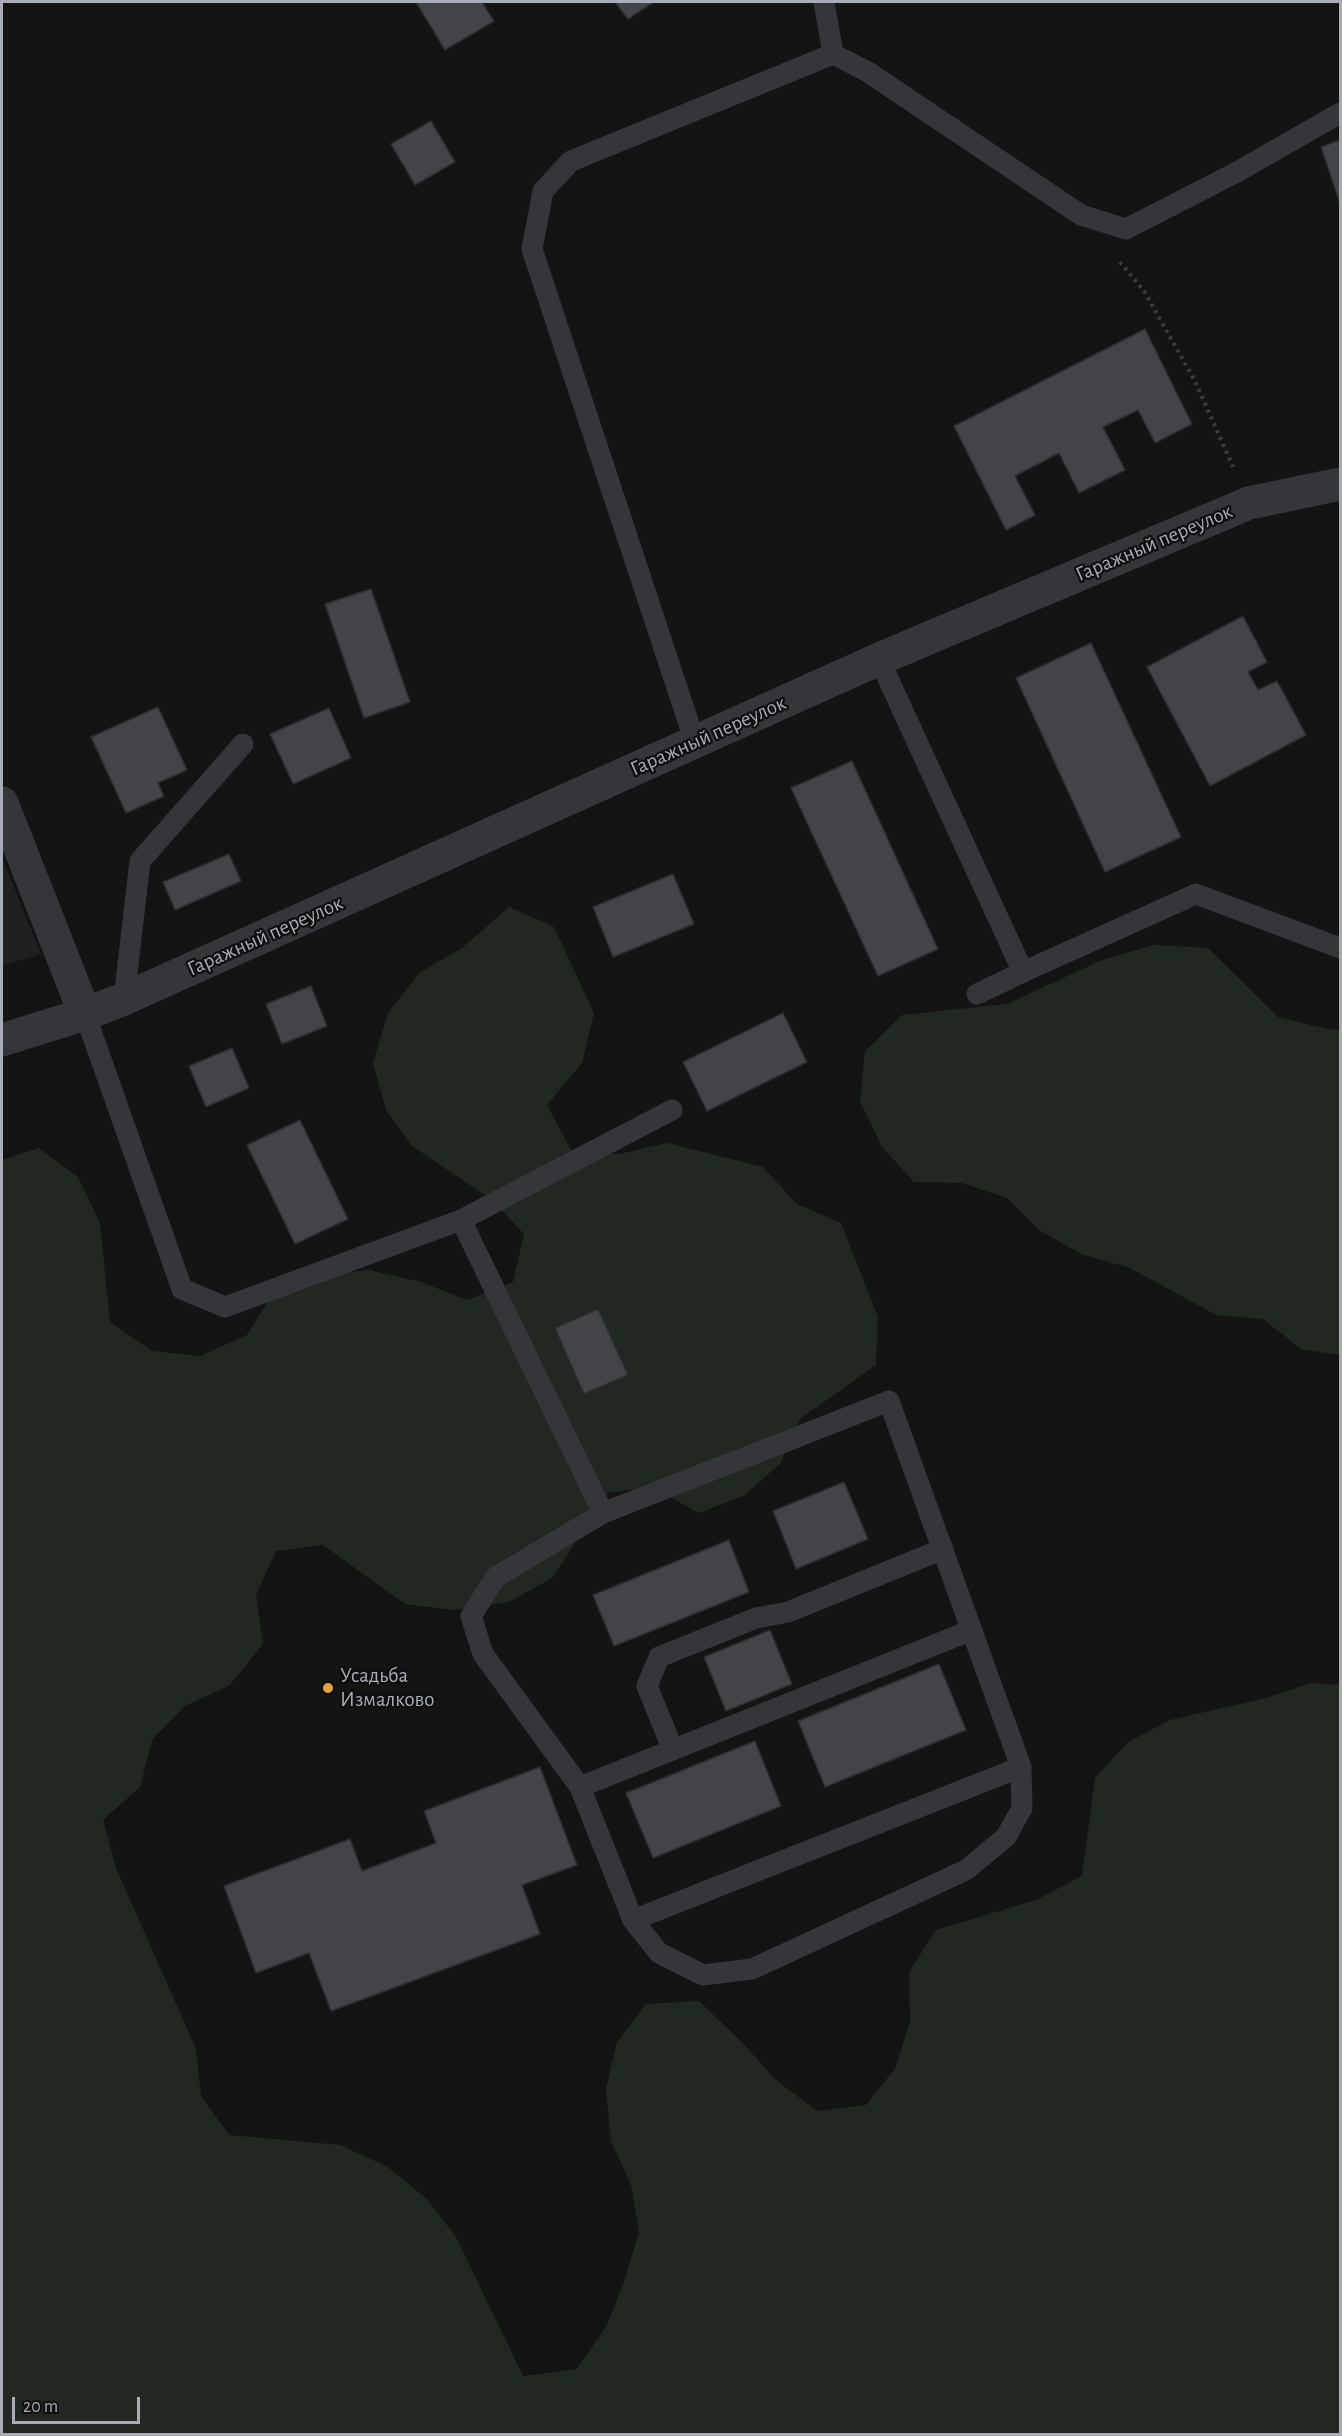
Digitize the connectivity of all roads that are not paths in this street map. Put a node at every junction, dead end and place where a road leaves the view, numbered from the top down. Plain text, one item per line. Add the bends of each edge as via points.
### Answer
1 (824, 2) edge
2 (833, 54) junction
3 (1341, 113) edge
4 (1341, 484) edge
5 (879, 659) junction
6 (695, 742) junction
7 (243, 744) dead end
8 (2, 803) edge
9 (1341, 948) edge
10 (1023, 972) junction
11 (977, 994) dead end
12 (124, 999) junction
13 (85, 1014) junction
14 (2, 1040) edge
15 (672, 1110) dead end
16 (462, 1220) junction
17 (603, 1513) junction
18 (943, 1549) junction
19 (972, 1630) junction
20 (673, 1750) junction
21 (1022, 1767) junction
22 (580, 1787) junction
23 (633, 1920) junction

1 - 2 lane
2 - 3 lane via 868,72 1081,215 1126,229
2 - 6 lane via 571,161 543,191 532,249
4 - 5 street, Гаражный переулок via 1249,503
5 - 6 street, Гаражный переулок
5 - 10 lane
6 - 12 street, Гаражный переулок
7 - 12 lane via 141,861
8 - 13 street
9 - 10 lane via 1196,894
10 - 11 lane
12 - 13 street, Гаражный переулок
13 - 14 street, Гаражный переулок
13 - 16 lane via 182,1289 225,1307
15 - 16 lane
16 - 17 lane
17 - 18 lane via 889,1401
17 - 22 lane via 496,1577 471,1616 483,1654
18 - 19 lane
18 - 20 lane via 788,1612 756,1618 659,1657 647,1686
19 - 20 lane
19 - 21 lane
20 - 22 lane
21 - 23 lane
21 - 23 lane via 1022,1808 1006,1837 966,1870 752,1969 703,1975 659,1953
22 - 23 lane

